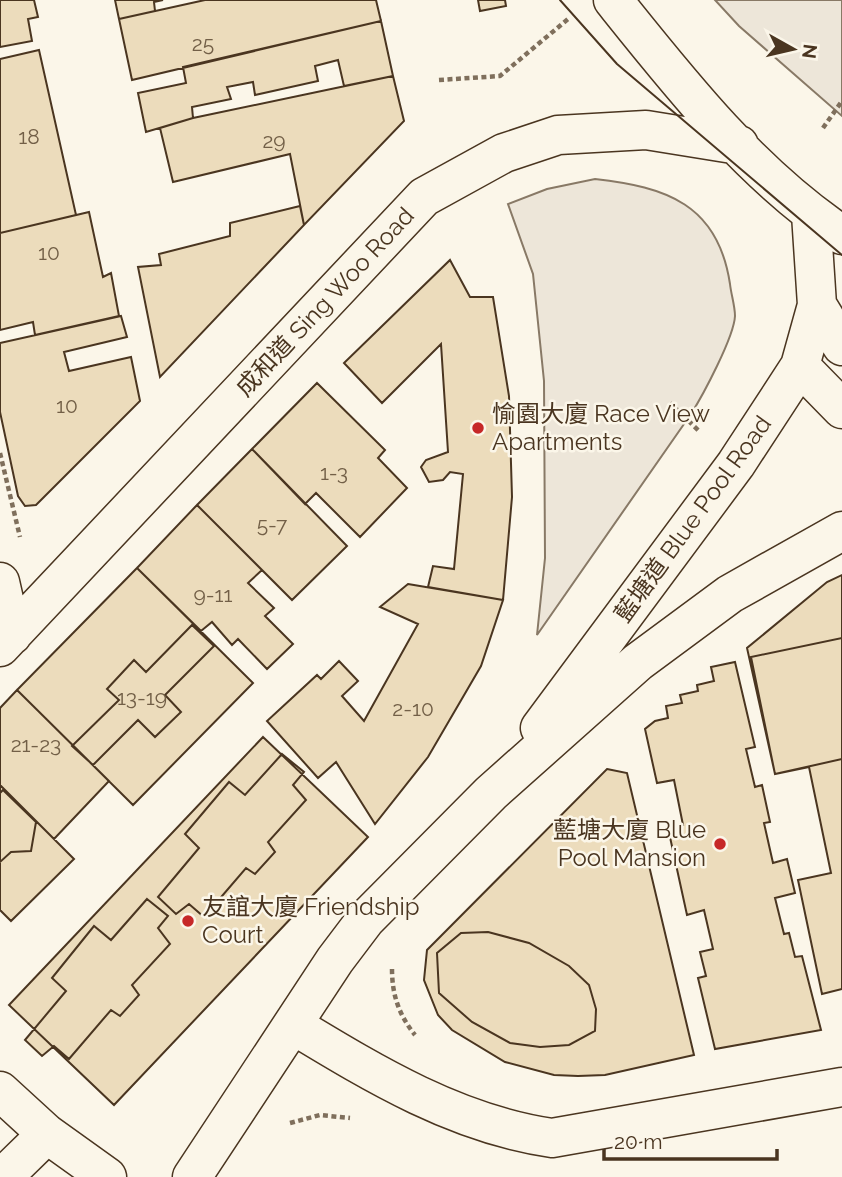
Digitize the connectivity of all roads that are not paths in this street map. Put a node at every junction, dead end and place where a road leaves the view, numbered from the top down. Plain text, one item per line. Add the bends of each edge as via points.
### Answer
1 (613, 0) edge
2 (739, 145) junction
3 (811, 214) junction
4 (842, 235) edge
5 (817, 305) junction
6 (842, 346) edge
7 (800, 366) junction
8 (842, 409) edge
9 (842, 531) edge
10 (0, 582) edge
11 (6, 641) edge
12 (491, 793) junction
13 (293, 1025) junction
14 (842, 1087) edge
15 (0, 1091) edge
16 (47, 1134) junction
17 (3, 1177) edge
18 (107, 1177) edge
19 (192, 1177) edge

1 - 2 street via 696,103
2 - 3 street
2 - 11 street, 成和道 Sing Woo Road via 646,130 558,135 504,153 424,197
3 - 4 street
3 - 5 street, 藍塘道 Blue Pool Road
5 - 6 street
5 - 7 street, 藍塘道 Blue Pool Road
7 - 8 street
7 - 12 street, 藍塘道 Blue Pool Road via 736,464
9 - 12 street, 藍塘道 Blue Pool Road via 730,594 638,662
10 - 11 street
12 - 13 street, 藍塘道 Blue Pool Road via 366,919
13 - 14 street via 435,1105 552,1138
13 - 19 street, 藍塘道 Blue Pool Road
15 - 16 street
16 - 17 street
16 - 18 street

